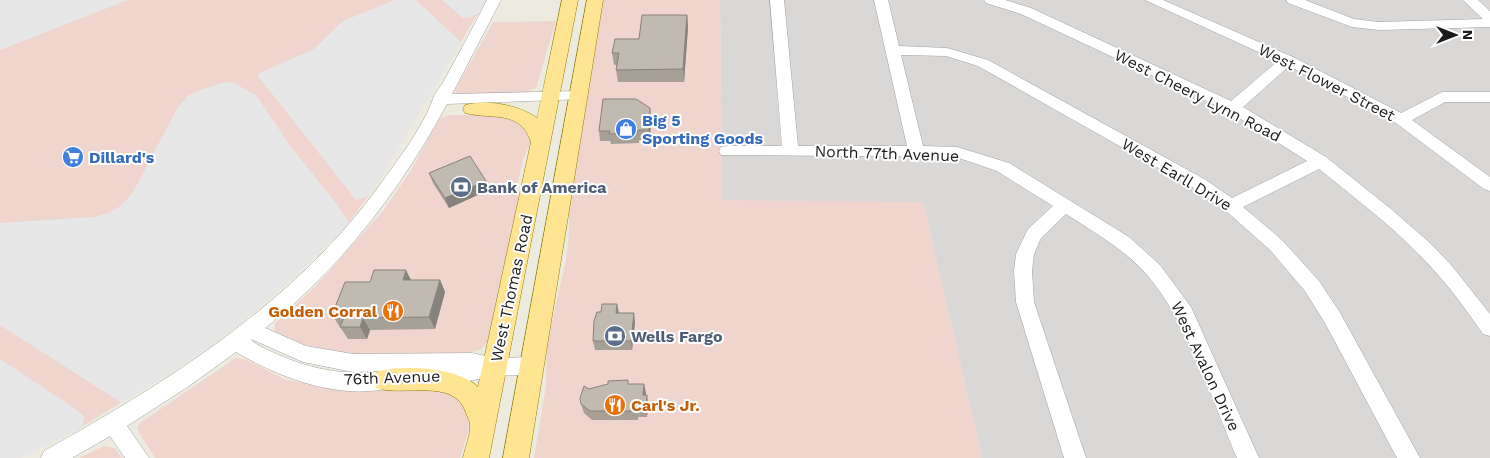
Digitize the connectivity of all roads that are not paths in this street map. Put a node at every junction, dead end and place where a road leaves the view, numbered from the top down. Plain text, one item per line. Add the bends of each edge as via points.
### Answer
1 (494, 0) edge
2 (570, 0) edge
3 (595, 0) edge
4 (777, 0) edge
5 (881, 0) edge
6 (991, 0) edge
7 (1152, 0) edge
8 (1293, 0) edge
9 (1470, 0) edge
10 (1490, 18) edge
11 (1490, 23) edge
12 (893, 50) junction
13 (1288, 60) junction
14 (1490, 97) edge
15 (549, 101) junction
16 (578, 101) junction
17 (438, 105) junction
18 (1233, 108) junction
19 (472, 109) junction
20 (1401, 119) junction
21 (541, 142) junction
22 (728, 151) dead end
23 (790, 151) junction
24 (916, 153) junction
25 (1320, 161) junction
26 (1490, 185) edge
27 (1064, 206) junction
28 (1231, 206) junction
29 (1490, 328) edge
30 (243, 336) junction
31 (532, 366) junction
32 (495, 367) junction
33 (385, 380) junction
34 (114, 422) junction
35 (483, 423) junction
36 (52, 458) edge
37 (138, 458) edge
38 (476, 458) edge
39 (516, 458) edge
40 (1075, 458) edge
41 (1248, 458) edge
42 (1409, 458) edge

1 - 17 street
2 - 15 main road, West Thomas Road
3 - 16 main road, West Thomas Road
4 - 23 street
5 - 12 street
6 - 18 street, West Cheery Lynn Road via 1026,11
7 - 13 street, West Flower Street
8 - 11 street via 1352,23 1379,26
9 - 10 street
12 - 24 street
12 - 28 street, West Earll Drive via 947,52 983,63 1200,184
13 - 18 street
13 - 20 street, West Flower Street
14 - 20 street via 1442,97
15 - 16 main road
15 - 17 street
15 - 19 street
15 - 21 main road, West Thomas Road
16 - 31 main road, West Thomas Road
17 - 19 street
17 - 30 street via 366,216 308,278
18 - 25 street, West Cheery Lynn Road
19 - 21 main road via 521,115 537,128
20 - 26 street, West Flower Street
21 - 32 main road, West Thomas Road
22 - 23 street, North 77th Avenue
23 - 24 street, North 77th Avenue
24 - 27 street, North 77th Avenue via 957,152 1002,167
25 - 28 street
25 - 29 street, West Cheery Lynn Road via 1424,248
27 - 40 street via 1034,234 1025,254 1023,271 1026,302
27 - 41 street, West Avalon Drive via 1123,242 1154,270 1182,307
28 - 42 street, West Earll Drive via 1276,245 1312,286
30 - 32 street, 76th Avenue via 344,362 472,361
30 - 33 street, 76th Avenue via 278,366 298,373 337,379
30 - 34 street via 190,375
31 - 32 street, 76th Avenue
31 - 39 main road, West Thomas Road
32 - 33 street, 76th Avenue via 470,374 406,376
32 - 35 main road, West Thomas Road
33 - 35 main road via 458,385 474,400
34 - 36 street
34 - 37 street
35 - 38 main road, West Thomas Road

